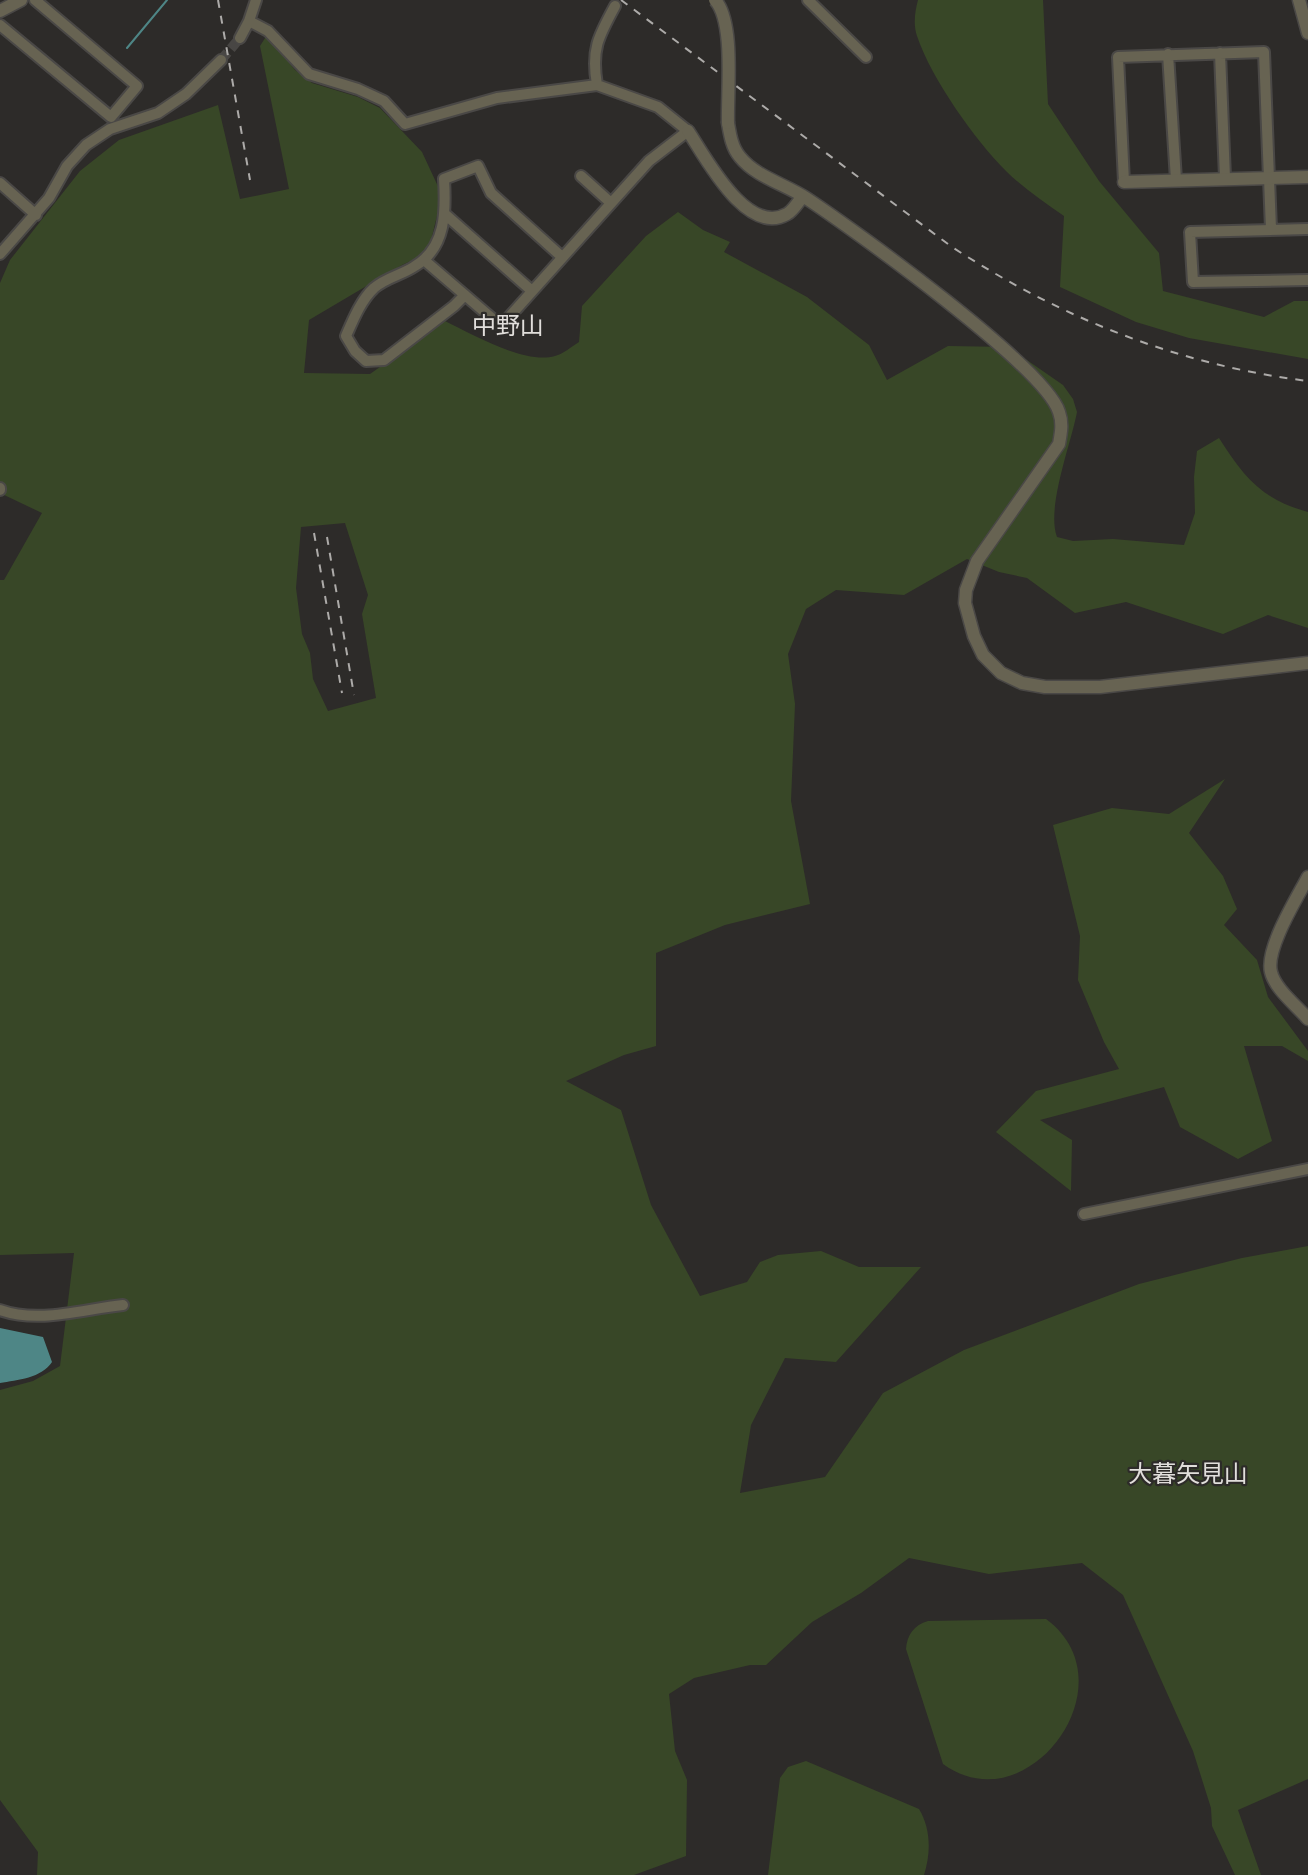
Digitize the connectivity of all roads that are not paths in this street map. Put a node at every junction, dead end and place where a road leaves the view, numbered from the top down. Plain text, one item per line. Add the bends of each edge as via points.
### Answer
1 (21, 0) edge
2 (35, 0) edge
3 (256, 0) edge
4 (715, 0) edge
5 (808, 0) edge
6 (1299, 0) edge
7 (615, 6) dead end
8 (0, 11) edge
9 (249, 21) junction
10 (0, 25) edge
11 (1308, 33) edge
12 (240, 38) tunnel mouth
13 (1220, 53) junction
14 (1168, 54) junction
15 (866, 57) dead end
16 (221, 60) tunnel mouth
17 (597, 85) junction
18 (688, 131) junction
19 (581, 176) dead end
20 (1308, 177) edge
21 (1225, 178) junction
22 (1270, 178) junction
23 (1176, 180) junction
24 (1124, 182) joint
25 (0, 183) edge
26 (803, 196) junction
27 (611, 203) junction
28 (446, 214) junction
29 (36, 215) junction
30 (1272, 229) junction
31 (1308, 229) edge
32 (0, 254) edge
33 (562, 257) junction
34 (424, 260) junction
35 (1308, 280) edge
36 (532, 291) junction
37 (465, 295) junction
38 (1308, 663) edge
39 (1308, 877) edge
40 (1308, 1019) edge
41 (1308, 1169) edge
42 (1084, 1214) dead end
43 (123, 1305) dead end
44 (0, 1310) edge

1 - 8 street
2 - 10 street via 137,86 111,117
3 - 9 street
4 - 26 street, bridge via 726,17 731,141 740,158
5 - 15 street
6 - 11 street
7 - 17 street via 595,48
9 - 12 street
9 - 17 street via 268,31 309,74 384,101 405,123 497,98
13 - 14 street
13 - 21 street
13 - 22 street via 1264,52
14 - 23 street
14 - 24 street via 1118,57
16 - 29 street via 159,114 110,129 86,146 67,166
17 - 18 street via 658,107
18 - 26 street via 725,186 754,214 774,219 789,213
18 - 27 street via 649,161
19 - 27 street
20 - 22 street
21 - 22 street
21 - 23 street
22 - 30 street
23 - 24 street
25 - 29 street
26 - 38 street via 982,331 1027,372 1059,411 1059,444 977,561 966,590 964,603 974,636 983,655 1001,673 1022,683 1045,687 1100,687
27 - 33 street
28 - 33 street via 444,179 478,166 490,193
28 - 34 street via 435,248
28 - 36 street
29 - 32 street
30 - 31 street
30 - 35 street via 1190,232 1193,282
33 - 36 street
34 - 37 street
34 - 37 street via 382,282 360,308 346,336 366,361 384,360
36 - 37 street via 501,326
39 - 40 street via 1272,954 1270,971
41 - 42 street
43 - 44 street via 44,1316 13,1315

